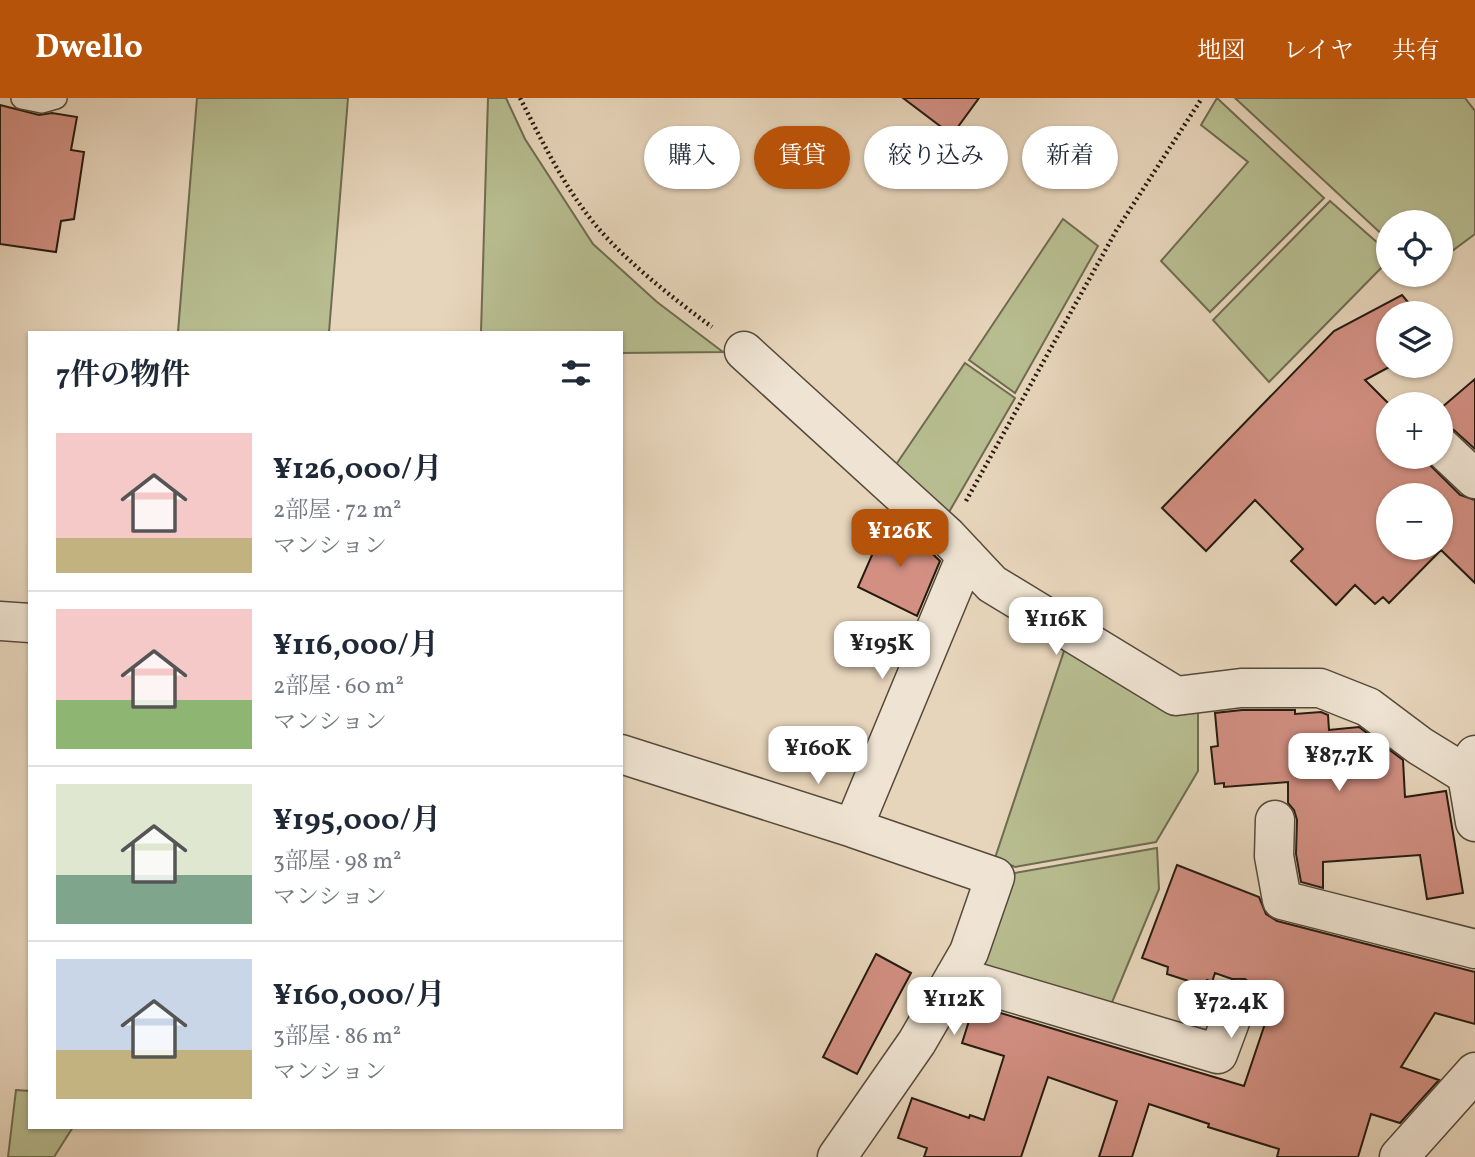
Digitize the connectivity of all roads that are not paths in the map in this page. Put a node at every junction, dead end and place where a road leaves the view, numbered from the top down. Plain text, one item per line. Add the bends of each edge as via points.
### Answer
1 (22, 98) edge
2 (56, 98) edge
3 (744, 351) road end
4 (1453, 458) edge
5 (1475, 479) edge
6 (957, 546) junction
7 (0, 621) edge
8 (28, 623) edge
9 (623, 755) edge
10 (1471, 765) edge
11 (1275, 820) dead end
12 (1475, 822) edge
13 (853, 828) junction
14 (1475, 949) edge
15 (955, 976) junction
16 (1238, 1000) dead end
17 (1475, 1072) edge
18 (837, 1157) edge
19 (1399, 1157) edge

1 - 2 lane via 42,102
3 - 6 street
4 - 5 street
6 - 10 street via 992,584 1176,696 1241,688 1320,688 1368,707 1420,746
6 - 13 street
7 - 8 street
9 - 13 street
10 - 12 street
11 - 14 street via 1274,856 1282,900
13 - 15 street via 995,877 969,953
15 - 16 street via 1218,1054
15 - 18 street via 917,1042
17 - 19 street

